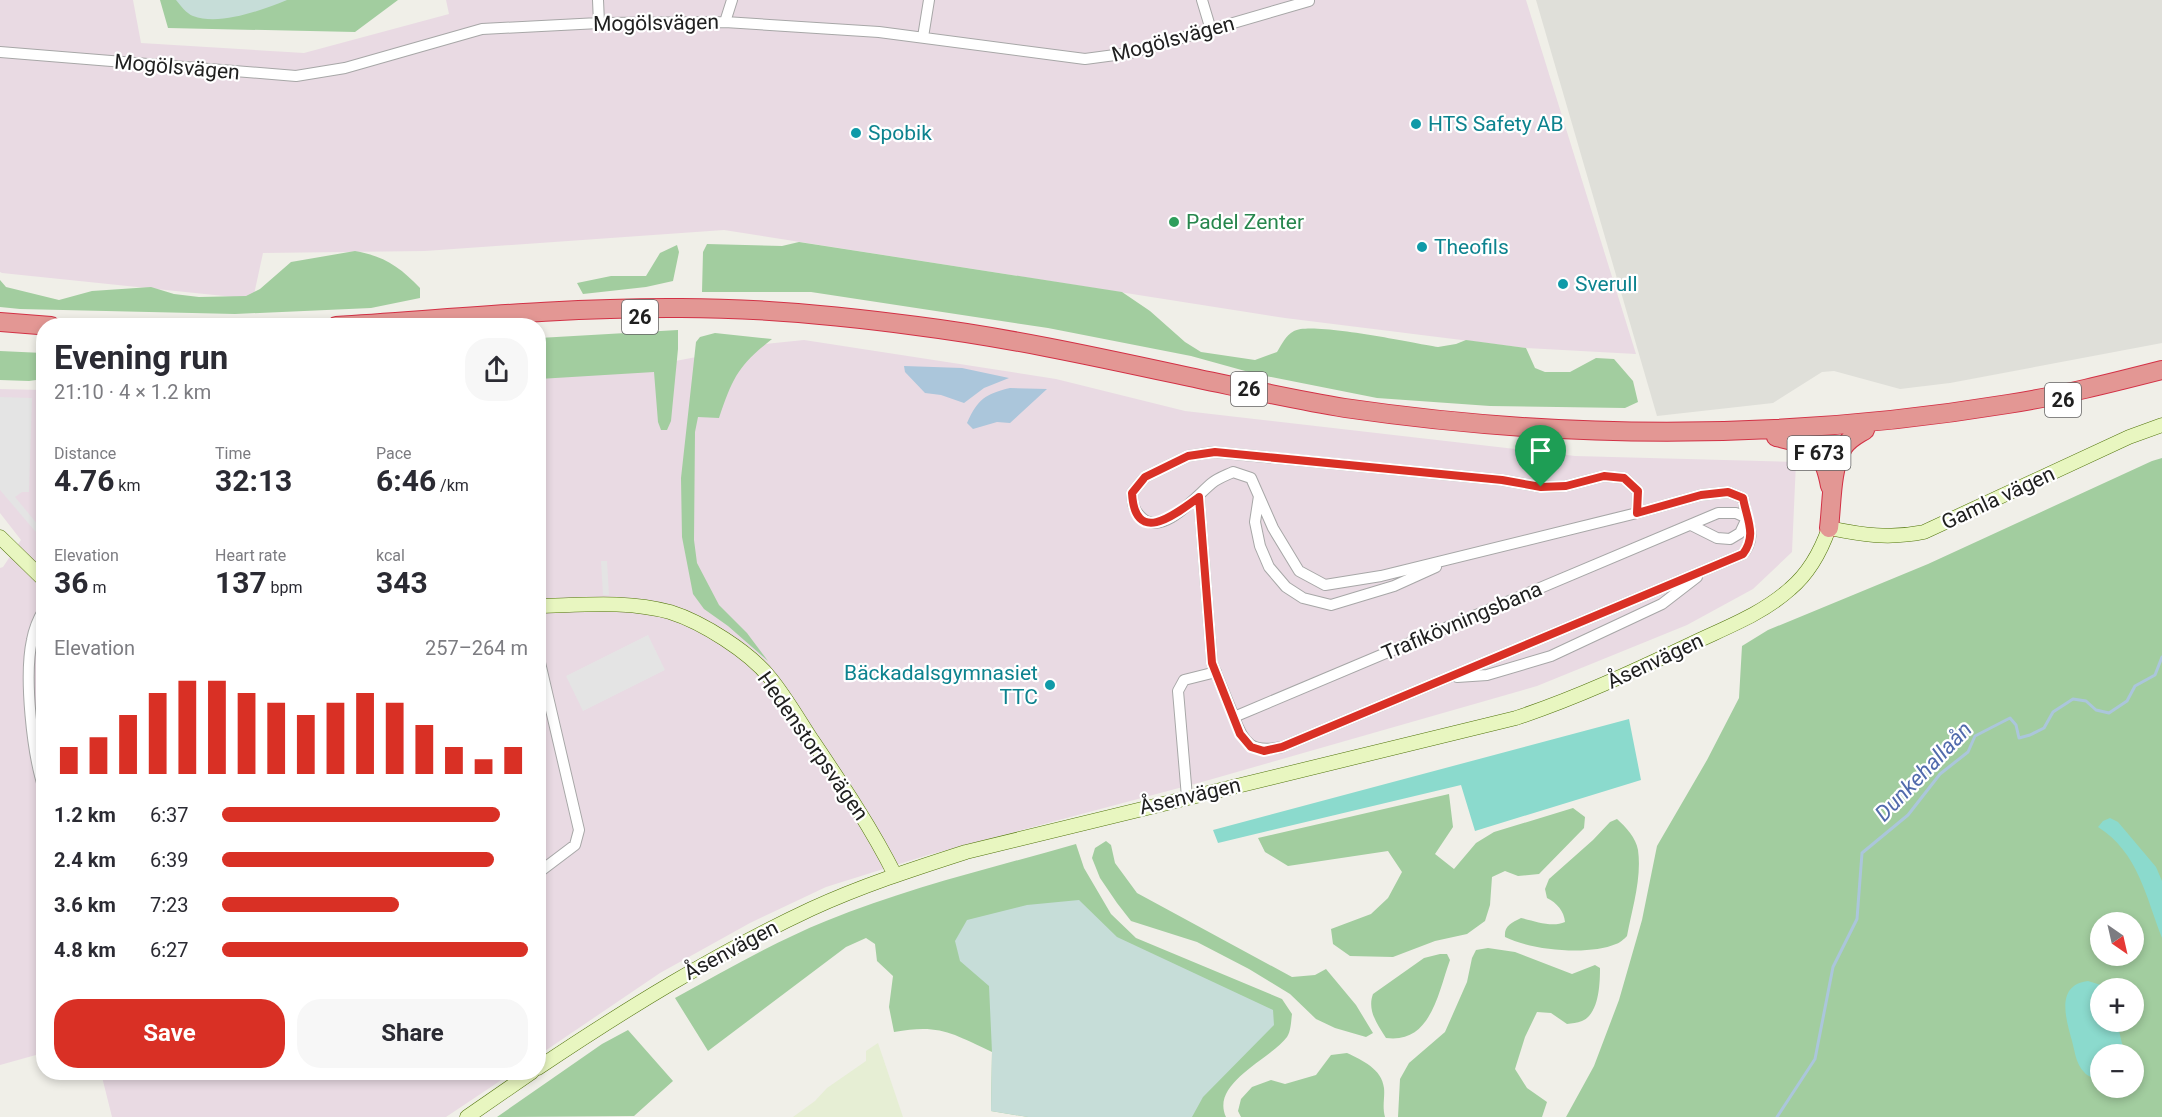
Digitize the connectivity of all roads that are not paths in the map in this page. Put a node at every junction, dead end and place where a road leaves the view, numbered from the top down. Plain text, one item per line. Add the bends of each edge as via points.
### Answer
1 (598, 0) edge
2 (732, 0) edge
3 (929, 0) edge
4 (1202, 0) edge
5 (1309, 1) edge
6 (725, 22) junction
7 (598, 23) junction
8 (1211, 30) junction
9 (923, 37) junction
10 (0, 52) edge
11 (461, 318) edge
12 (546, 320) edge
13 (0, 322) edge
14 (36, 325) edge
15 (0, 330) edge
16 (36, 333) edge
17 (2162, 370) edge
18 (2162, 377) edge
19 (2162, 425) edge
20 (1865, 430) junction
21 (1776, 437) junction
22 (1259, 496) junction
23 (1832, 496) junction
24 (1199, 497) junction
25 (1637, 513) junction
26 (1747, 518) junction
27 (1691, 525) junction
28 (1828, 528) junction
29 (0, 537) edge
30 (1457, 557) junction
31 (1710, 568) junction
32 (36, 572) edge
33 (546, 606) edge
34 (36, 625) edge
35 (1216, 672) junction
36 (1448, 678) junction
37 (546, 688) edge
38 (1234, 717) junction
39 (36, 759) edge
40 (1187, 797) junction
41 (546, 867) edge
42 (895, 875) junction
43 (546, 1063) edge
44 (520, 1080) edge
45 (467, 1117) edge

1 - 7 street
2 - 6 street
3 - 9 street
4 - 8 street
5 - 8 street, Mogölsvägen
6 - 7 street, Mogölsvägen
6 - 9 street, Mogölsvägen
7 - 10 street, Mogölsvägen via 482,29 345,68 297,76
8 - 9 street, Mogölsvägen via 1130,53 1085,59
11 - 17 highway, 26 via 690,308 916,326 1035,344 1341,407 1437,420 1639,432 1776,429 1923,416 2011,404
12 - 21 highway, 26 via 670,316 822,323 975,342 1276,403 1436,426 1638,439
13 - 14 highway
15 - 16 highway
18 - 20 highway, 26 via 2012,410
19 - 28 street, Gamla vägen via 2129,436 1924,532 1888,537
20 - 21 highway, 26
20 - 23 highway, F 673 via 1843,449
21 - 23 highway, F 673 via 1806,443 1820,453
22 - 24 street via 1251,478 1233,472 1213,482
22 - 30 street via 1299,571 1325,585
22 - 30 street via 1255,522 1269,567 1286,587 1303,598 1331,605 1395,586
23 - 28 highway, F 673
24 - 25 street via 1167,520 1150,523 1133,508 1132,493 1145,477 1188,456 1215,452 1541,487 1566,486 1604,476 1624,478 1638,491
24 - 35 street via 1212,663
25 - 26 street via 1701,495 1728,492 1743,498
25 - 30 street
26 - 27 street, Trafikövningsbana via 1736,513 1718,513
26 - 27 street via 1740,532 1730,539 1717,538
26 - 31 street via 1752,532 1749,546 1743,554
27 - 38 street, Trafikövningsbana
28 - 40 street, Åsenvägen / F 673 via 1805,573 1765,608 1586,693 1516,718
29 - 32 street
31 - 36 street
31 - 36 street via 1662,603 1551,656 1487,675
33 - 42 street, Hedenstorpsvägen via 608,604 650,608 703,627 736,647 770,678 861,814
34 - 39 street via 31,642 29,687
35 - 38 street
35 - 40 street via 1184,680 1178,691
36 - 38 street via 1264,751 1251,747 1240,734
37 - 41 street via 579,830 575,845
40 - 42 street, Åsenvägen / F 673 via 966,852
42 - 43 street, Åsenvägen / F 673 via 750,939 622,1012
44 - 45 street

